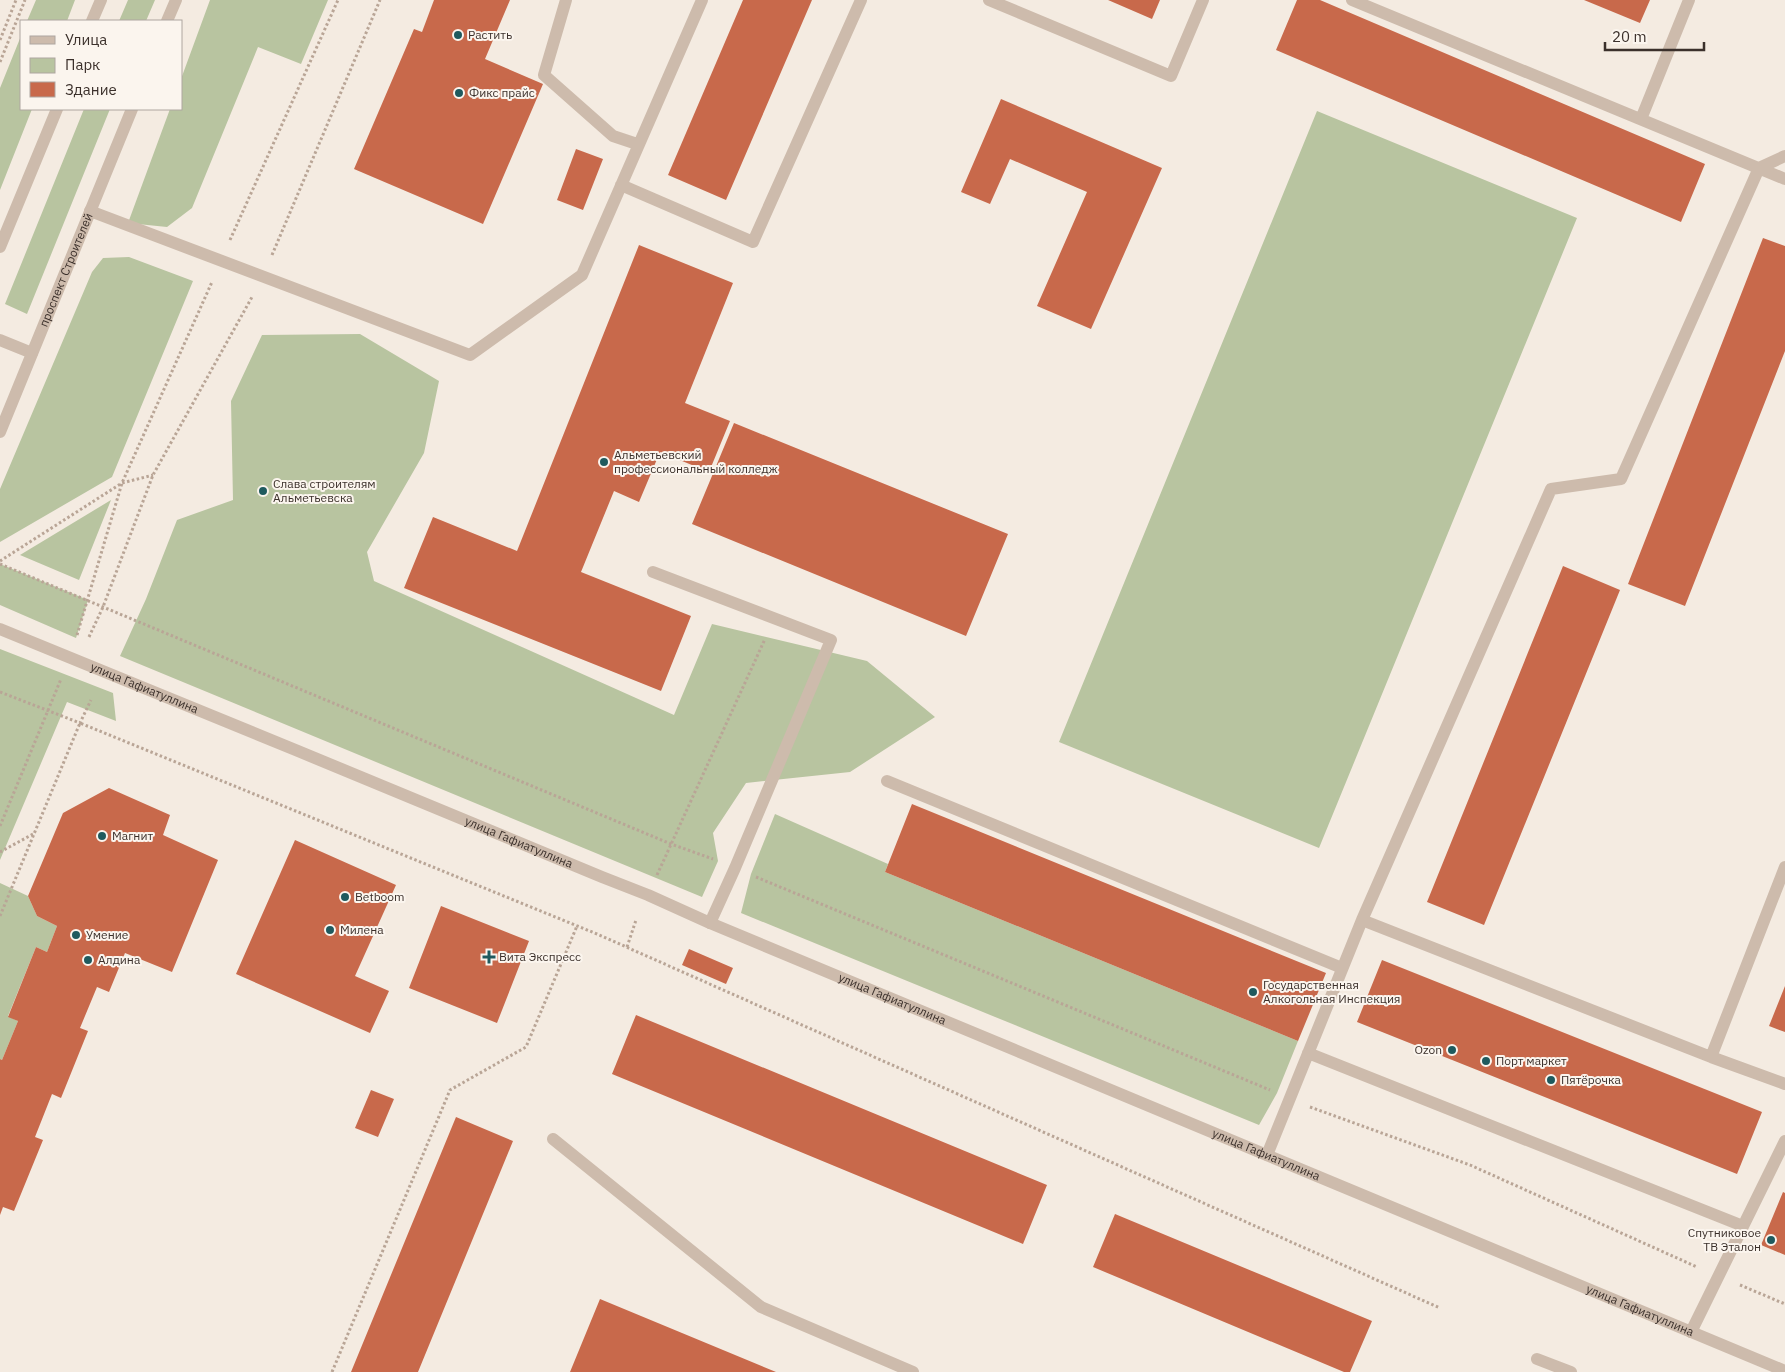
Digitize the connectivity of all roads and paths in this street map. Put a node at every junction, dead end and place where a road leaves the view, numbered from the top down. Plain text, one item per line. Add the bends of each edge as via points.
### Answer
1 (16, 0) edge
2 (25, 0) edge
3 (101, 0) edge
4 (176, 0) edge
5 (338, 0) edge
6 (380, 0) edge
7 (566, 0) edge
8 (702, 0) edge
9 (861, 0) edge
10 (989, 0) edge
11 (1203, 0) edge
12 (1352, 0) edge
13 (1688, 0) edge
14 (92, 20) edge
15 (167, 20) edge
16 (0, 40) edge
17 (0, 62) edge
18 (57, 110) edge
19 (132, 110) edge
20 (1641, 120) junction
21 (638, 144) junction
22 (1785, 156) edge
23 (1759, 168) junction
24 (1785, 179) edge
25 (621, 185) junction
26 (90, 211) junction
27 (0, 247) edge
28 (221, 261) junction
29 (263, 277) junction
30 (0, 340) edge
31 (32, 353) junction
32 (0, 432) edge
33 (153, 475) junction
34 (122, 483) junction
35 (0, 562) edge
36 (653, 572) dead end
37 (88, 600) junction
38 (103, 607) junction
39 (83, 618) dead end
40 (775, 618) junction
41 (0, 629) edge
42 (89, 638) dead end
43 (64, 673) dead end
44 (0, 692) edge
45 (91, 700) dead end
46 (48, 711) junction
47 (80, 723) junction
48 (888, 781) dead end
49 (0, 826) edge
50 (35, 833) junction
51 (671, 844) junction
52 (0, 852) edge
53 (1785, 867) edge
54 (735, 868) junction
55 (656, 877) dead end
56 (0, 916) edge
57 (636, 920) dead end
58 (1362, 920) junction
59 (710, 923) junction
60 (577, 926) junction
61 (627, 947) junction
62 (1342, 968) junction
63 (1308, 1053) junction
64 (1711, 1057) junction
65 (1785, 1084) edge
66 (1290, 1099) junction
67 (553, 1139) dead end
68 (1785, 1140) edge
69 (1782, 1154) edge
70 (1267, 1155) junction
71 (1743, 1226) junction
72 (1719, 1276) junction
73 (1785, 1304) edge
74 (1440, 1308) dead end
75 (1691, 1332) junction
76 (1538, 1358) dead end
77 (332, 1372) edge
78 (913, 1372) edge
79 (1571, 1372) edge
80 (1785, 1372) edge

1 - 16 path
2 - 17 path
3 - 14 street
4 - 15 street
5 - 28 path
6 - 29 path
7 - 21 street via 544,75 613,136
8 - 21 street
9 - 25 street via 754,242
10 - 11 street via 1171,76
12 - 20 street
13 - 20 street
18 - 27 street
19 - 26 street, проспект Строителей
20 - 23 street
21 - 25 street
22 - 23 street
23 - 24 street
23 - 58 street via 1621,479 1552,489
25 - 29 street via 582,275 470,355
26 - 28 street
26 - 31 street, проспект Строителей
28 - 29 street
28 - 34 path
29 - 33 path
30 - 31 street
31 - 32 street, проспект Строителей
33 - 34 path
33 - 38 path
34 - 35 path
34 - 37 path
35 - 37 path
36 - 40 street
37 - 38 path
37 - 39 path
38 - 42 path
38 - 51 path
40 - 51 path
40 - 54 street via 831,640
41 - 59 street, улица Гафиатуллина
43 - 46 path
44 - 46 path
45 - 47 path
46 - 47 path
46 - 49 path
47 - 50 path
47 - 60 path
48 - 62 street
50 - 52 path
50 - 56 path
51 - 54 path
51 - 55 path
53 - 64 street
54 - 59 street
54 - 66 path
57 - 61 path
58 - 62 street
58 - 64 street
59 - 70 street, улица Гафиатуллина
60 - 61 path
60 - 77 path via 526,1047 450,1090
61 - 74 path
62 - 63 street
63 - 66 street
63 - 71 street
64 - 65 street
66 - 70 street
66 - 72 path via 1470,1165
67 - 78 street via 761,1307
68 - 69 street
69 - 71 street
70 - 75 street, улица Гафиатуллина
71 - 72 street
72 - 73 path
72 - 75 street
75 - 80 street, улица Гафиатуллина
76 - 79 street

